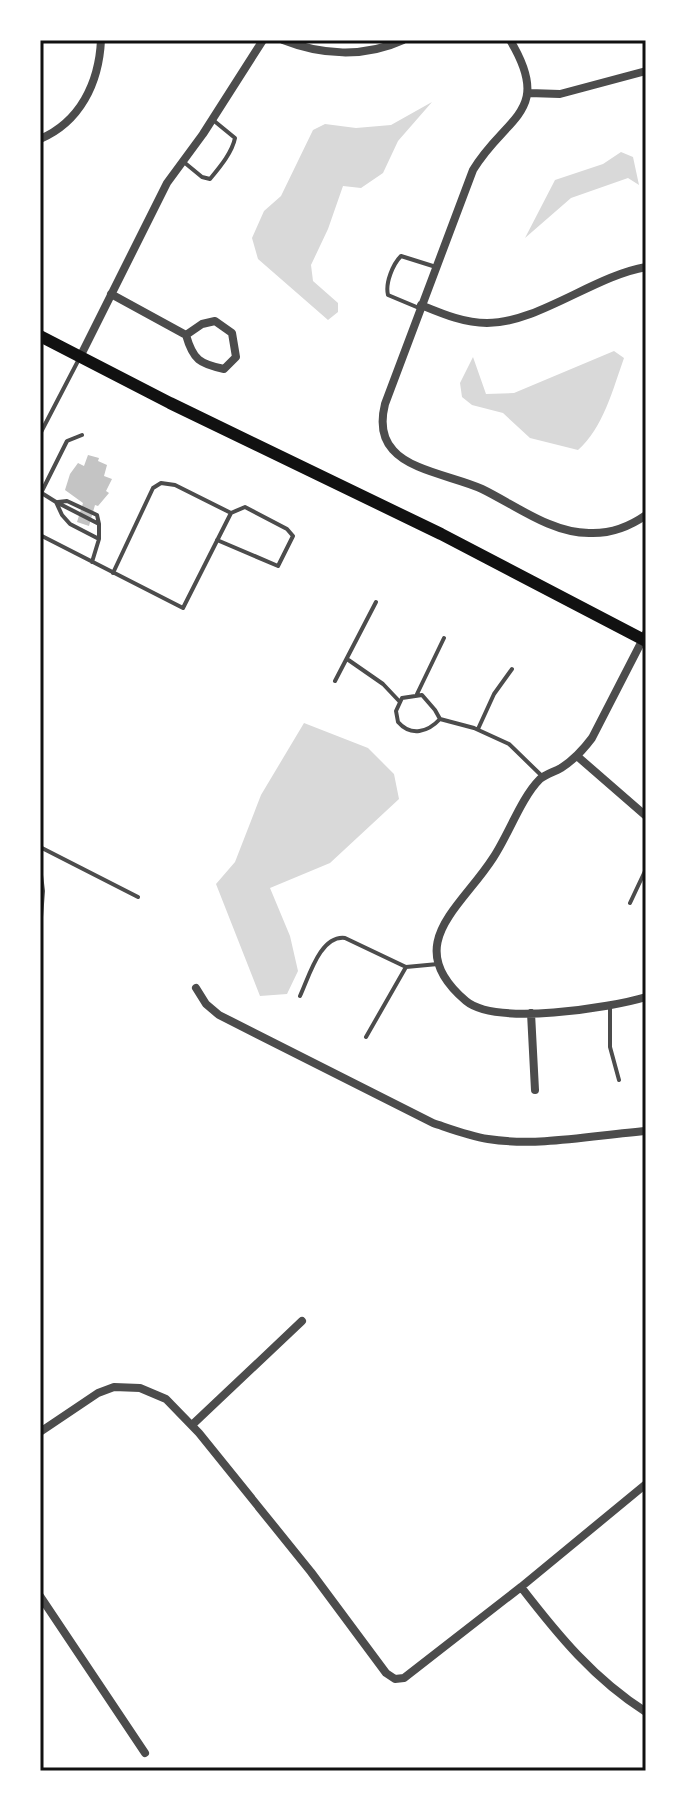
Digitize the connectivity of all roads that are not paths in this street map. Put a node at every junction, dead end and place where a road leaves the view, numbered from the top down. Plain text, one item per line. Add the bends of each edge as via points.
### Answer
1 (101, 40) edge
2 (263, 40) edge
3 (283, 40) edge
4 (403, 40) edge
5 (510, 40) edge
6 (646, 71) edge
7 (529, 93) junction
8 (212, 119) junction
9 (40, 139) edge
10 (183, 161) junction
11 (436, 267) junction
12 (646, 267) edge
13 (111, 294) junction
14 (421, 307) junction
15 (186, 335) junction
16 (40, 336) edge
17 (80, 357) junction
18 (40, 434) edge
19 (82, 435) dead end
20 (40, 493) edge
21 (56, 502) junction
22 (231, 513) junction
23 (646, 515) edge
24 (40, 535) edge
25 (99, 539) junction
26 (217, 540) junction
27 (92, 562) junction
28 (113, 573) junction
29 (376, 602) dead end
30 (645, 637) edge
31 (444, 638) dead end
32 (347, 659) junction
33 (512, 669) dead end
34 (335, 681) dead end
35 (417, 695) junction
36 (400, 702) junction
37 (440, 719) junction
38 (478, 729) junction
39 (577, 756) junction
40 (543, 777) junction
41 (646, 816) edge
42 (40, 847) edge
43 (40, 867) edge
44 (646, 869) edge
45 (138, 897) dead end
46 (630, 903) dead end
47 (40, 930) edge
48 (438, 964) junction
49 (406, 967) junction
50 (196, 988) dead end
51 (300, 996) dead end
52 (646, 997) edge
53 (610, 1005) junction
54 (531, 1013) junction
55 (366, 1037) dead end
56 (619, 1080) dead end
57 (535, 1090) dead end
58 (646, 1131) edge
59 (302, 1321) dead end
60 (192, 1425) junction
61 (40, 1432) edge
62 (646, 1484) edge
63 (521, 1587) junction
64 (40, 1596) edge
65 (646, 1712) edge
66 (145, 1753) dead end

1 - 9 street via 98,68 75,116
2 - 8 street
3 - 4 street via 340,52
5 - 7 street via 524,65
6 - 7 street via 560,94
7 - 11 street via 515,122 473,170
8 - 10 street
8 - 10 lane via 235,138 217,171 210,179 202,177
10 - 13 street
11 - 14 street
11 - 14 lane via 401,256 393,270 388,295
12 - 14 street via 501,322 472,322
13 - 15 street
13 - 17 street
14 - 23 street via 382,415 385,437 401,458 574,532 609,532
15 - 15 street via 190,351 203,365 224,369 236,357 232,333 215,321
16 - 17 main road
17 - 18 lane
17 - 30 main road
19 - 20 lane via 67,441
20 - 21 lane
21 - 25 lane via 70,524
21 - 25 lane via 99,524
22 - 26 lane
22 - 26 lane via 245,507 293,536 278,566
22 - 28 lane via 161,483 153,488
24 - 27 lane
25 - 27 lane
26 - 28 lane via 183,608
27 - 28 lane
29 - 32 lane
30 - 39 street
31 - 35 lane
32 - 34 lane
32 - 36 lane
33 - 38 lane
35 - 36 lane
35 - 37 lane via 430,702
36 - 37 lane via 396,717 409,731 421,731
37 - 38 lane
38 - 40 lane via 509,744
39 - 40 street
39 - 41 street
40 - 48 street via 492,861 442,924
42 - 45 lane
43 - 47 lane
44 - 46 lane
48 - 49 lane
48 - 54 street via 444,978 469,1003 493,1013
49 - 51 lane via 336,936 328,941
49 - 55 lane
50 - 58 street via 219,1015 463,1134 524,1142
52 - 53 street
53 - 54 street
53 - 56 lane via 610,1047
54 - 57 street
59 - 60 street
60 - 61 street via 166,1399 126,1386 98,1393
60 - 63 street via 395,1679 404,1678
62 - 63 street
63 - 65 street via 583,1663
64 - 66 street

